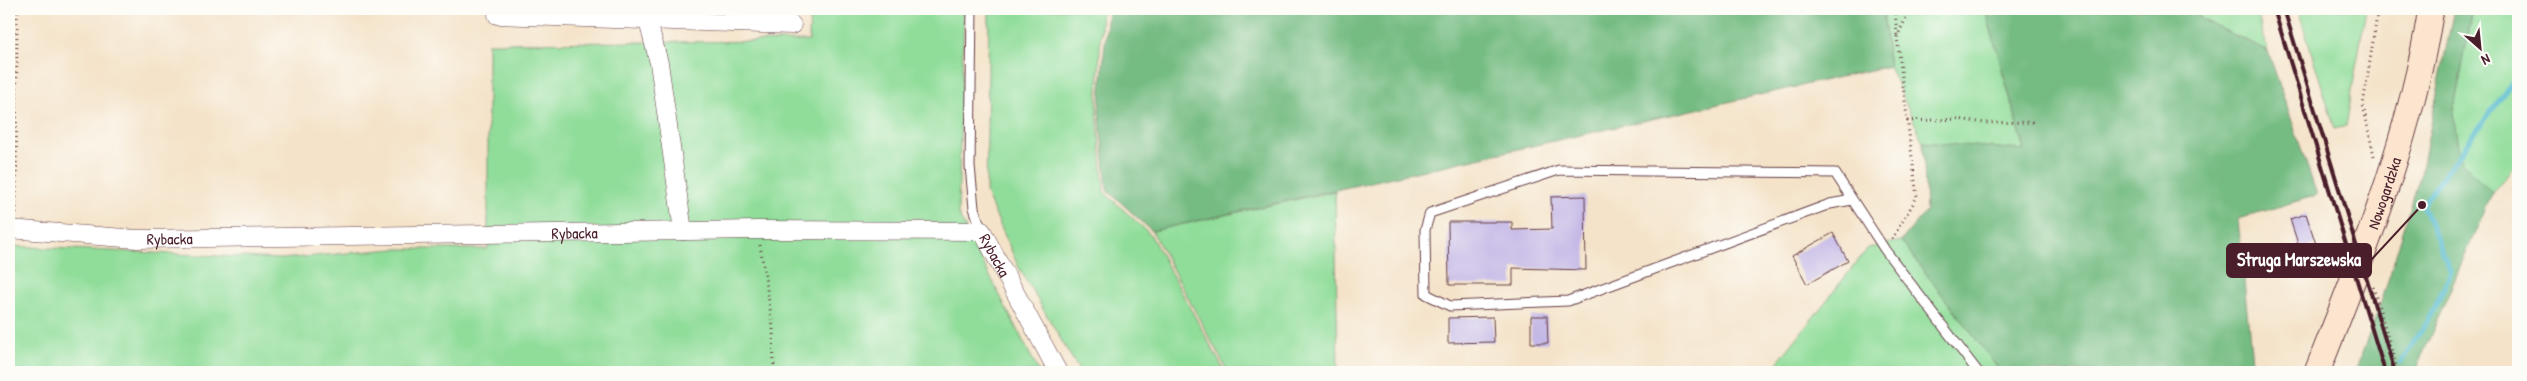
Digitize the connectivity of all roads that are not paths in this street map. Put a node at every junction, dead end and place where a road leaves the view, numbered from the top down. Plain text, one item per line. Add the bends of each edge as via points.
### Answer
1 (972, 9) edge
2 (2431, 9) edge
3 (646, 14) edge
4 (497, 15) dead end
5 (792, 25) dead end
6 (1852, 200) junction
7 (13, 229) edge
8 (683, 231) junction
9 (982, 231) junction
10 (1058, 372) edge
11 (1978, 372) edge
12 (2317, 372) edge

1 - 9 lane via 970,166 974,208
2 - 12 street, Nowogardzka via 2423,60 2400,149 2363,257
3 - 4 street
3 - 5 street
3 - 8 street via 659,63
6 - 6 lane via 1835,173 1559,170 1430,213 1425,230 1426,294 1450,306 1568,301 1830,204
6 - 11 lane via 1885,250
7 - 8 street, Rybacka via 137,239
8 - 9 street, Rybacka
9 - 10 street, Rybacka

